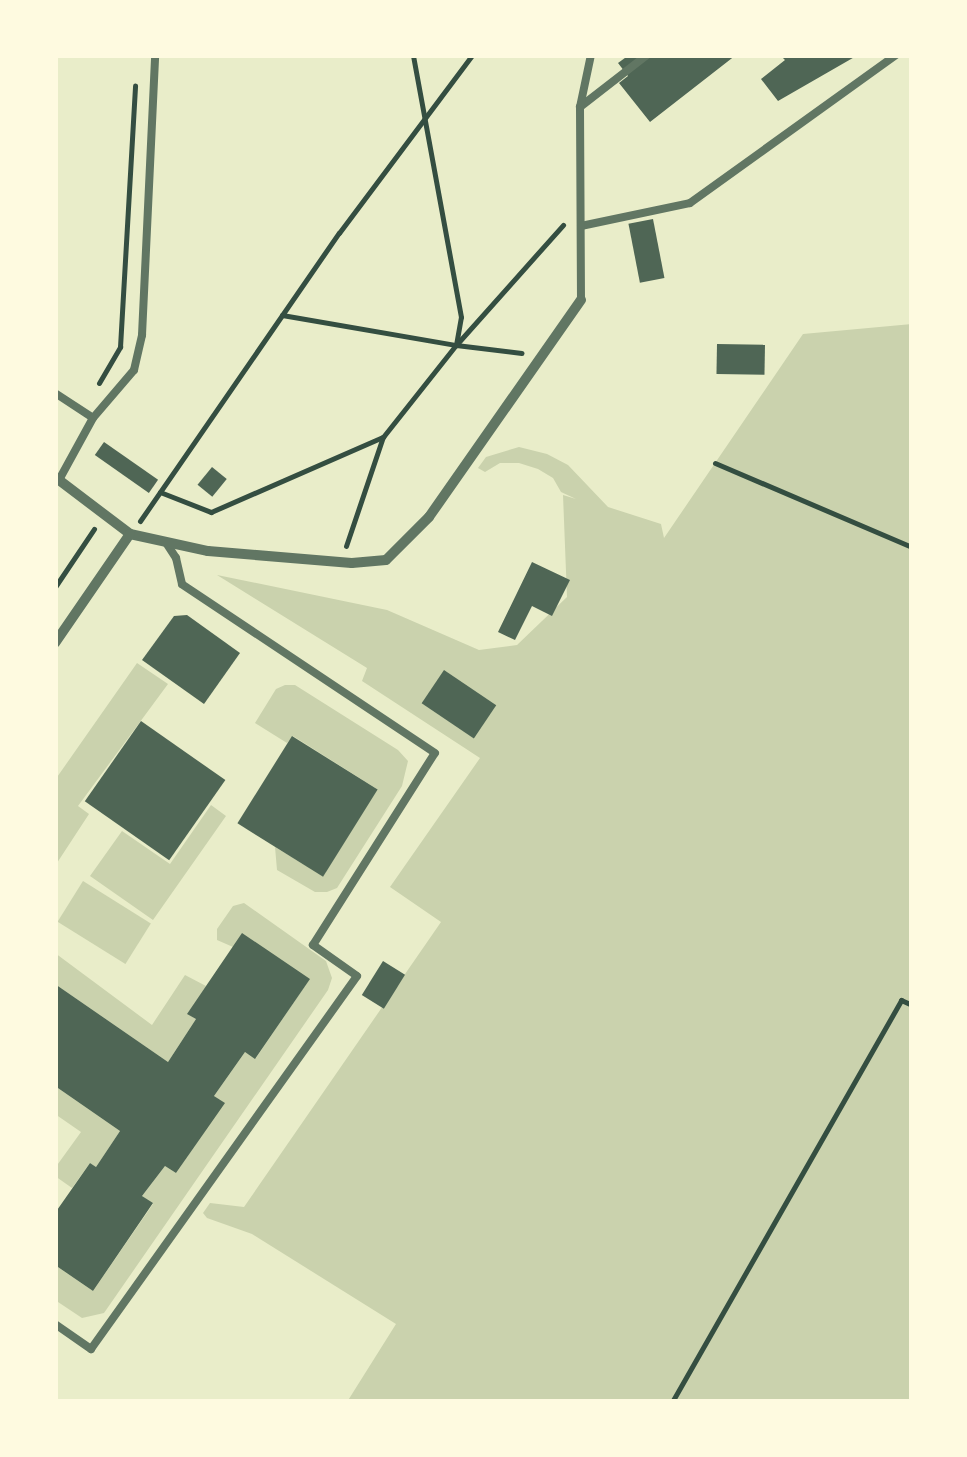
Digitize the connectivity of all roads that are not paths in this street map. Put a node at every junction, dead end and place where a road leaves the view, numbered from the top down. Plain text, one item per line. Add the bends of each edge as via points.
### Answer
1 (154, 55) edge
2 (592, 55) edge
3 (648, 55) edge
4 (896, 55) edge
5 (580, 107) junction
6 (580, 226) junction
7 (581, 300) joint
8 (55, 392) edge
9 (93, 418) junction
10 (57, 479) edge
11 (130, 534) junction
12 (165, 542) junction
13 (55, 644) edge
14 (55, 1324) edge

1 - 9 lane via 142,335 134,370
2 - 5 lane
3 - 5 lane
4 - 6 lane via 690,203
5 - 6 lane
6 - 7 lane
7 - 12 street via 405,546 386,560 341,562
8 - 9 lane
9 - 10 lane
10 - 11 street
11 - 12 street
11 - 13 street
12 - 14 lane via 182,584 435,753 313,945 357,976 91,1349

